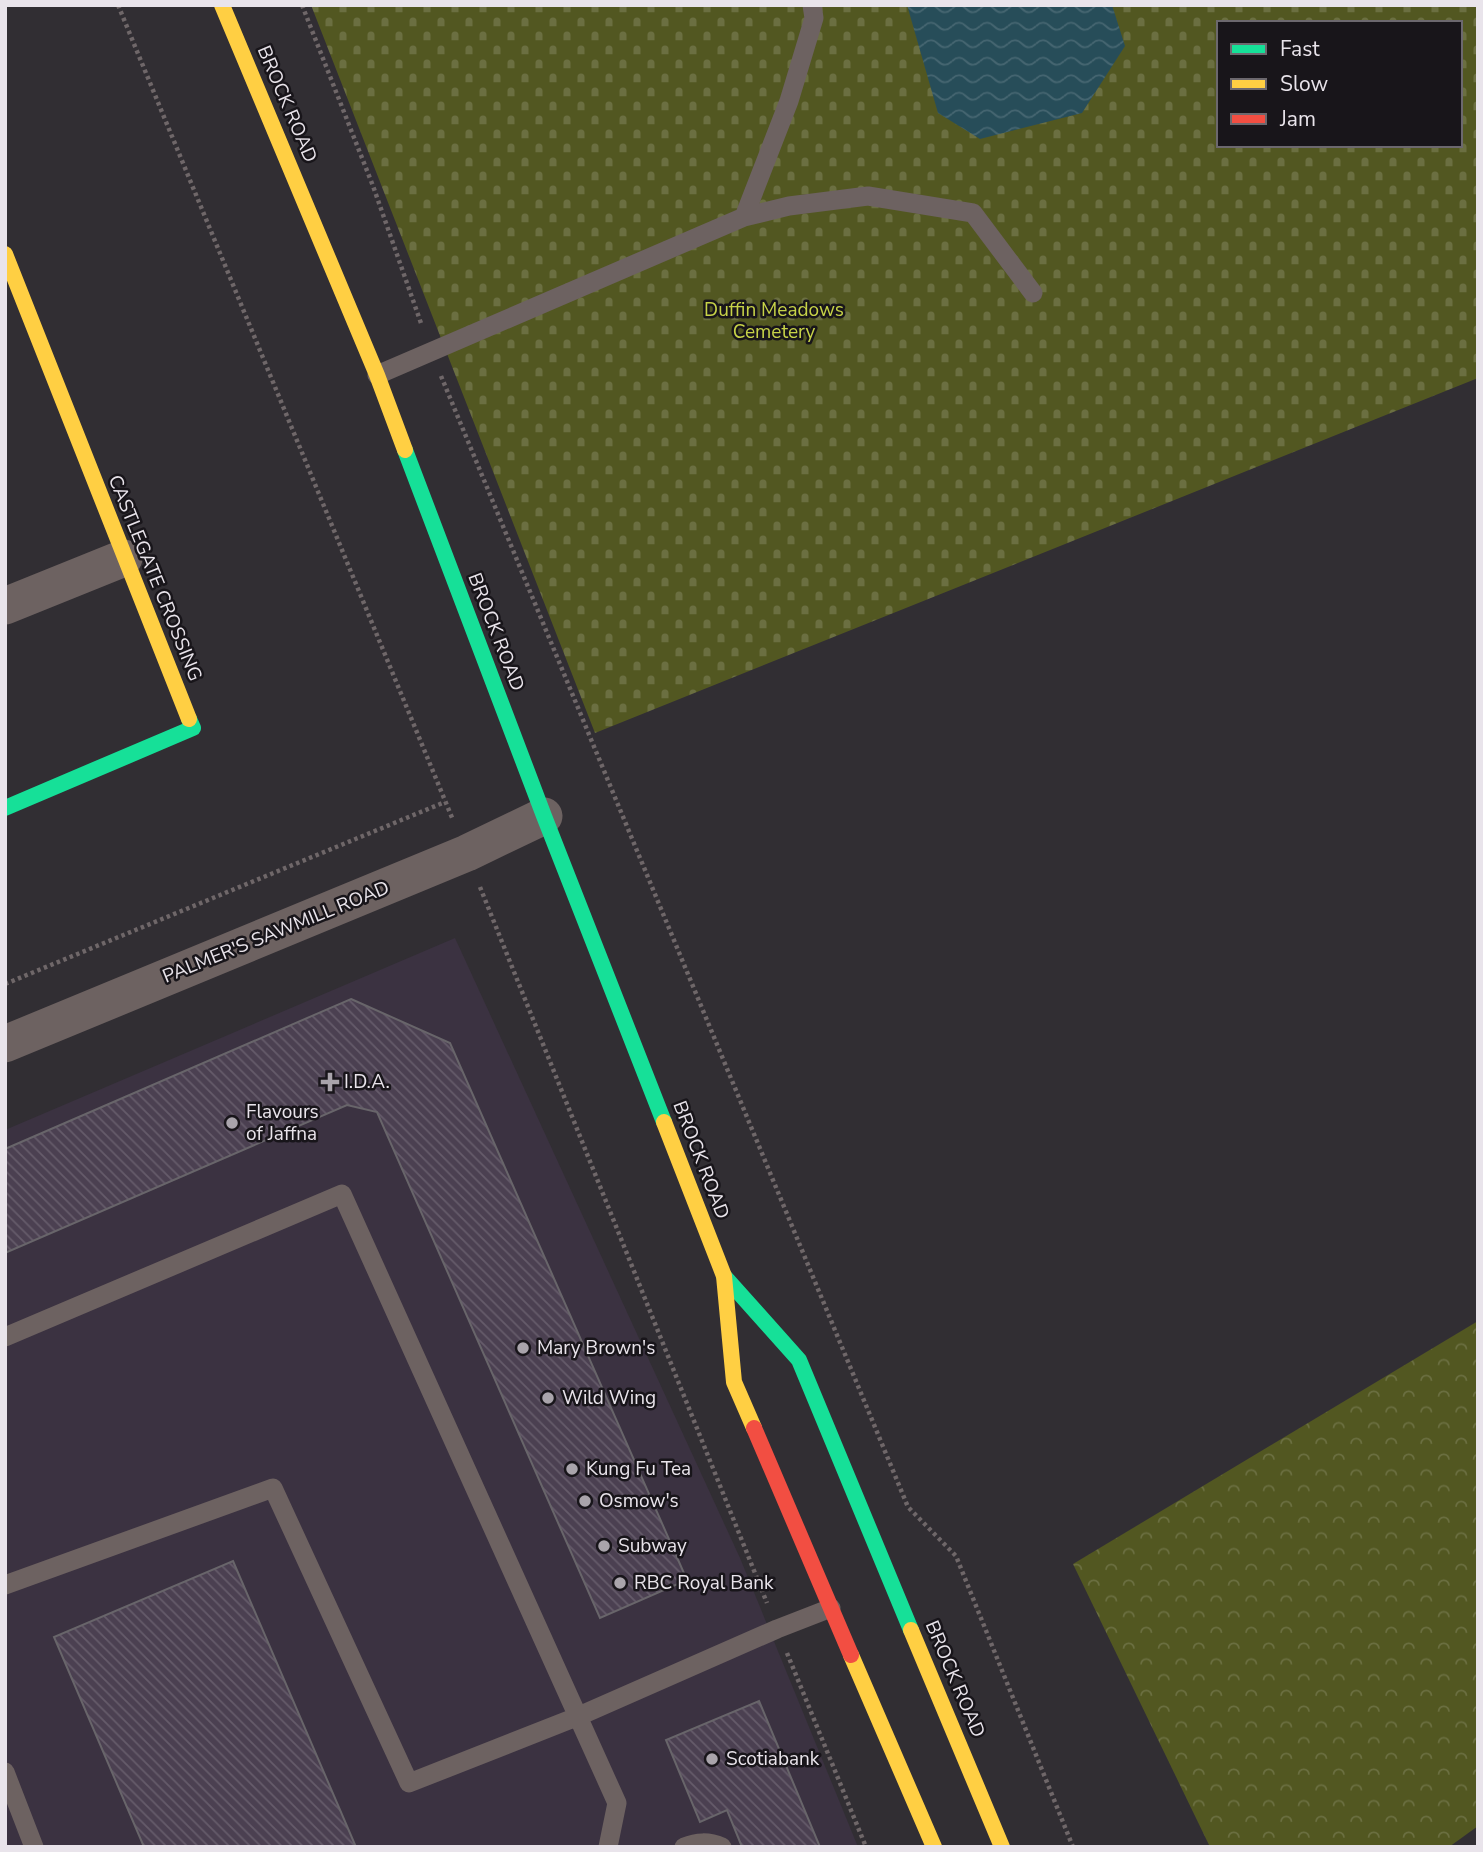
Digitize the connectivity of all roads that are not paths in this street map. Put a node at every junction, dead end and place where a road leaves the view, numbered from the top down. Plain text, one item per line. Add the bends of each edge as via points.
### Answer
1 (222, 5) edge
2 (812, 5) edge
3 (744, 217) junction
4 (6, 257) edge
5 (1033, 293) dead end
6 (377, 376) junction
7 (124, 558) junction
8 (5, 606) edge
9 (5, 808) edge
10 (544, 816) junction
11 (5, 1044) edge
12 (724, 1276) junction
13 (5, 1336) edge
14 (5, 1585) edge
15 (831, 1608) junction
16 (579, 1716) junction
17 (5, 1772) edge
18 (34, 1847) edge
19 (608, 1847) edge
20 (684, 1847) edge
21 (722, 1847) edge
22 (934, 1847) edge
23 (1002, 1847) edge

1 - 6 main road, BROCK ROAD
2 - 3 lane via 814,18 789,101
3 - 5 lane via 868,196 973,213
3 - 6 lane
4 - 7 main road, CASTLEGATE CROSSING
6 - 10 main road, BROCK ROAD
7 - 8 street
7 - 9 main road, CASTLEGATE CROSSING via 192,728
10 - 11 street, PALMER'S SAWMILL ROAD via 467,853
10 - 12 main road, BROCK ROAD
12 - 15 main road, BROCK ROAD via 734,1381
12 - 23 main road, BROCK ROAD via 799,1360
13 - 16 lane via 342,1194
14 - 16 lane via 273,1488 409,1783
15 - 16 lane
15 - 22 main road, BROCK ROAD
16 - 19 lane via 617,1803
17 - 18 lane
20 - 21 lane via 697,1843

